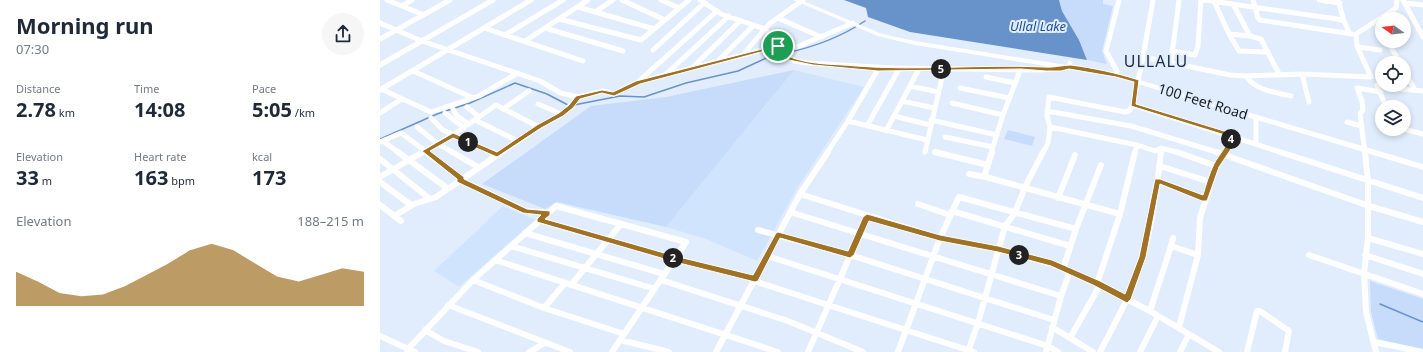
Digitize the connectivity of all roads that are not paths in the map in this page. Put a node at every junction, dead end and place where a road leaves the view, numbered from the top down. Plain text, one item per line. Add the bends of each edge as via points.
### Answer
1 (387, 0) edge
2 (412, 0) edge
3 (450, 0) edge
4 (487, 0) edge
5 (493, 0) edge
6 (531, 0) edge
7 (563, 0) edge
8 (588, 0) edge
9 (613, 0) edge
10 (622, 0) edge
11 (661, 0) edge
12 (689, 0) edge
13 (808, 0) edge
14 (1119, 0) edge
15 (1153, 0) edge
16 (1179, 0) edge
17 (1201, 0) edge
18 (1204, 0) edge
19 (1253, 0) edge
20 (1319, 0) edge
21 (1398, 0) edge
22 (800, 1) edge
23 (1214, 1) junction
24 (701, 2) edge
25 (1339, 2) edge
26 (1404, 2) edge
27 (1233, 4) junction
28 (1423, 5) edge
29 (402, 6) junction
30 (578, 7) junction
31 (1255, 7) junction
32 (679, 8) junction
33 (717, 11) junction
34 (595, 12) junction
35 (424, 15) junction
36 (729, 16) junction
37 (778, 18) junction
38 (558, 19) junction
39 (665, 20) junction
40 (740, 21) junction
41 (1344, 21) junction
42 (380, 23) edge
43 (858, 24) junction
44 (753, 26) junction
45 (484, 28) junction
46 (545, 28) junction
47 (765, 28) junction
48 (397, 29) junction
49 (654, 29) junction
50 (1229, 34) junction
51 (1353, 34) junction
52 (505, 35) junction
53 (1250, 36) junction
54 (821, 37) junction
55 (1423, 38) edge
56 (380, 39) edge
57 (420, 40) junction
58 (525, 41) junction
59 (778, 46) junction
60 (1358, 47) junction
61 (1392, 49) dead end
62 (448, 50) junction
63 (653, 50) dead end
64 (1380, 50) dead end
65 (623, 51) dead end
66 (1172, 51) junction
67 (1268, 52) junction
68 (743, 55) junction
69 (1396, 56) edge
70 (1143, 57) junction
71 (380, 60) edge
72 (583, 61) dead end
73 (718, 62) junction
74 (1171, 63) junction
75 (380, 65) edge
76 (1069, 65) junction
77 (1021, 68) junction
78 (691, 69) junction
79 (878, 69) junction
80 (899, 69) junction
81 (919, 69) junction
82 (944, 69) junction
83 (413, 71) junction
84 (1117, 71) junction
85 (518, 73) junction
86 (1279, 74) junction
87 (1302, 74) junction
88 (664, 76) junction
89 (1246, 76) junction
90 (986, 77) dead end
91 (1371, 77) junction
92 (1138, 79) junction
93 (1375, 81) edge
94 (638, 82) junction
95 (1015, 83) junction
96 (1411, 83) edge
97 (910, 86) junction
98 (960, 88) dead end
99 (1411, 89) edge
100 (381, 90) edge
101 (1415, 90) junction
102 (529, 91) dead end
103 (1375, 91) edge
104 (1423, 91) edge
105 (938, 92) junction
106 (1381, 92) edge
107 (1291, 96) dead end
108 (578, 97) junction
109 (473, 98) junction
110 (1009, 98) junction
111 (402, 99) junction
112 (1384, 100) edge
113 (902, 101) junction
114 (1309, 102) dead end
115 (952, 103) dead end
116 (538, 104) dead end
117 (1133, 105) junction
118 (467, 107) dead end
119 (934, 108) junction
120 (453, 109) dead end
121 (503, 109) junction
122 (1047, 111) junction
123 (380, 113) edge
124 (445, 113) dead end
125 (561, 114) junction
126 (1003, 115) junction
127 (894, 116) junction
128 (1256, 117) junction
129 (431, 118) dead end
130 (848, 121) junction
131 (472, 122) junction
132 (1347, 122) dead end
133 (931, 123) junction
134 (867, 126) junction
135 (1050, 126) junction
136 (1361, 126) junction
137 (416, 127) dead end
138 (539, 127) junction
139 (886, 131) junction
140 (1411, 131) edge
141 (1423, 134) edge
142 (453, 135) junction
143 (997, 135) junction
144 (1232, 135) junction
145 (945, 137) dead end
146 (927, 140) junction
147 (381, 141) edge
148 (518, 141) junction
149 (1256, 143) junction
150 (438, 144) junction
151 (1137, 144) junction
152 (1363, 147) junction
153 (994, 148) junction
154 (1161, 148) junction
155 (425, 151) junction
156 (925, 152) dead end
157 (935, 152) dead end
158 (1223, 154) junction
159 (497, 155) junction
160 (1075, 155) dead end
161 (380, 158) edge
162 (410, 160) junction
163 (1423, 163) edge
164 (988, 165) junction
165 (1101, 165) dead end
166 (1160, 166) junction
167 (1216, 166) junction
168 (478, 167) junction
169 (1423, 167) edge
170 (394, 169) junction
171 (968, 174) dead end
172 (380, 177) edge
173 (986, 178) junction
174 (461, 179) junction
175 (1158, 181) junction
176 (1368, 181) junction
177 (380, 182) edge
178 (1210, 182) junction
179 (1025, 187) junction
180 (447, 188) junction
181 (800, 194) junction
182 (1058, 198) junction
183 (1423, 198) edge
184 (430, 199) junction
185 (1205, 199) junction
186 (918, 204) dead end
187 (380, 205) edge
188 (411, 205) junction
189 (1085, 205) junction
190 (1369, 206) junction
191 (790, 212) junction
192 (548, 213) junction
193 (951, 213) junction
194 (1015, 213) junction
195 (1120, 214) junction
196 (394, 216) junction
197 (867, 217) junction
198 (539, 220) junction
199 (401, 221) dead end
200 (1423, 222) edge
201 (621, 224) junction
202 (1005, 226) junction
203 (1076, 229) junction
204 (758, 230) dead end
205 (526, 233) junction
206 (859, 234) junction
207 (778, 235) junction
208 (940, 238) junction
209 (1173, 238) dead end
210 (1368, 238) junction
211 (608, 240) junction
212 (511, 246) junction
213 (1070, 246) junction
214 (1170, 246) junction
215 (998, 249) junction
216 (596, 254) junction
217 (1423, 254) edge
218 (850, 255) junction
219 (1198, 255) junction
220 (1308, 255) dead end
221 (1365, 255) junction
222 (767, 256) junction
223 (934, 256) junction
224 (675, 259) junction
225 (495, 260) junction
226 (585, 268) junction
227 (1067, 270) junction
228 (991, 273) junction
229 (1364, 273) junction
230 (1423, 274) edge
231 (662, 277) junction
232 (840, 278) junction
233 (925, 279) junction
234 (473, 280) junction
235 (754, 280) junction
236 (568, 284) junction
237 (1099, 284) junction
238 (655, 288) junction
239 (1423, 294) edge
240 (1061, 296) junction
241 (985, 297) junction
242 (1127, 299) junction
243 (741, 304) junction
244 (916, 304) junction
245 (448, 305) junction
246 (829, 305) junction
247 (544, 308) junction
248 (642, 308) junction
249 (1150, 311) junction
250 (1158, 316) junction
251 (978, 323) junction
252 (1053, 323) junction
253 (1179, 327) junction
254 (425, 330) junction
255 (907, 331) junction
256 (816, 333) junction
257 (725, 334) junction
258 (1189, 334) junction
259 (380, 336) edge
260 (622, 337) junction
261 (1070, 338) junction
262 (1374, 342) junction
263 (545, 343) junction
264 (1047, 349) edge
265 (407, 350) junction
266 (971, 351) edge
267 (416, 352) edge
268 (478, 352) edge
269 (529, 352) edge
270 (570, 352) edge
271 (612, 352) edge
272 (669, 352) edge
273 (716, 352) edge
274 (778, 352) edge
275 (808, 352) edge
276 (863, 352) edge
277 (899, 352) edge
278 (1058, 352) edge
279 (1093, 352) edge
280 (1100, 352) edge
281 (1140, 352) edge
282 (1180, 352) edge
283 (1218, 352) edge
284 (1247, 352) edge
285 (1285, 352) edge
286 (1376, 352) edge
287 (1422, 352) edge

1 - 29 street
2 - 29 street
3 - 35 street
4 - 57 street
5 - 57 street
6 - 45 street
7 - 52 street
8 - 30 street
9 - 34 street
10 - 39 street
11 - 32 street
12 - 32 street
13 - 43 main road, 100 Feet Road
14 - 84 street via 1106,51
15 - 70 street
16 - 66 street
17 - 66 street via 1198,46 1195,55
18 - 23 street
19 - 31 street
20 - 25 street
21 - 51 street via 1396,8
22 - 37 street
22 - 43 main road, 100 Feet Road
23 - 27 street
23 - 50 street
24 - 33 street
24 - 63 street
25 - 41 street
26 - 28 street
26 - 55 street
27 - 31 street
27 - 53 street
29 - 35 street
30 - 34 street
30 - 38 street
31 - 41 street
31 - 51 street via 1258,18 1262,21
32 - 39 street
33 - 36 street
33 - 94 street
34 - 49 street
35 - 48 street
36 - 40 street
36 - 88 street
37 - 47 street
37 - 54 street
38 - 46 street
38 - 49 street via 641,40
39 - 49 street
40 - 44 street
40 - 78 street
41 - 51 street
42 - 48 street
43 - 54 street
43 - 76 main road, 100 Feet Road via 880,35 901,40
44 - 47 street
44 - 73 street
45 - 52 street
45 - 62 street
46 - 58 street
46 - 65 street
47 - 59 street
47 - 68 street
48 - 56 street
48 - 57 street
50 - 53 street
50 - 67 street via 1239,51
51 - 60 street
52 - 58 street
53 - 67 street via 1260,38
54 - 59 street via 791,48
57 - 62 street
57 - 71 street
57 - 75 street
58 - 72 street
59 - 68 street
59 - 79 street via 784,55 791,59 813,64
60 - 64 street
60 - 91 street
61 - 69 street
62 - 83 street
62 - 85 street
66 - 74 street
67 - 86 street
68 - 73 street
70 - 74 street
70 - 92 street
73 - 78 street
74 - 89 street
76 - 77 street via 1061,69
76 - 84 main road, 100 Feet Road
76 - 92 main road, 100 Feet Road
77 - 82 street
77 - 95 street
78 - 88 street
79 - 80 street
79 - 130 street
80 - 81 street
80 - 134 street
81 - 82 street
81 - 97 street
82 - 105 street
83 - 100 street
83 - 109 street
84 - 92 main road, 100 Feet Road
85 - 108 street via 540,81 561,93
85 - 109 street
86 - 87 street
86 - 89 street
87 - 91 street
87 - 114 street
88 - 94 street
89 - 107 street via 1248,81 1261,88
90 - 95 street
91 - 93 street
92 - 117 street
92 - 128 main road, 100 Feet Road
92 - 152 main road, 100 Feet Road
94 - 108 street via 614,94 602,91
95 - 110 street
96 - 101 street
97 - 105 street
97 - 113 street
98 - 110 street
99 - 101 street
100 - 111 street
101 - 104 street
102 - 121 street
103 - 136 street via 1357,88 1363,110 1360,114
105 - 119 street
106 - 112 street
108 - 125 street
109 - 111 street via 431,112
110 - 126 street
111 - 123 street
113 - 119 street
113 - 127 street
115 - 126 street
116 - 125 street
117 - 122 street via 1129,112 1125,112 1050,97
117 - 144 street
118 - 131 street
119 - 133 street
120 - 131 street via 458,116
121 - 131 street via 496,106
121 - 138 street
122 - 135 street via 1047,123
122 - 158 street via 1131,126
124 - 131 street via 449,118
125 - 138 street
126 - 143 street
127 - 133 street
127 - 139 street
128 - 149 street
128 - 152 main road, 100 Feet Road
129 - 142 street via 440,128
130 - 134 street
130 - 181 street
131 - 142 street
131 - 148 street
132 - 136 street
133 - 143 street
133 - 146 street
134 - 139 street
135 - 151 street
135 - 179 street via 1048,143
136 - 152 street
137 - 150 street
138 - 148 street
139 - 146 street
140 - 141 street
142 - 150 street
142 - 159 street
143 - 153 street
144 - 149 street
144 - 158 street via 1230,146
145 - 153 street
146 - 156 street
147 - 155 street via 401,133
147 - 162 street
148 - 159 street
149 - 176 street
150 - 155 street
150 - 168 street
151 - 154 street via 1155,151
151 - 195 street
152 - 163 main road, 100 Feet Road
152 - 169 main road, 100 Feet Road
152 - 176 street
153 - 164 street
154 - 166 street
154 - 167 street
155 - 162 street
155 - 174 street
157 - 164 street
158 - 167 street
158 - 190 street
159 - 168 street
160 - 182 street
161 - 170 street
162 - 170 street
162 - 180 street
164 - 173 street
165 - 189 street
166 - 175 street
166 - 178 street
167 - 178 street
168 - 174 street
170 - 172 street
170 - 184 street
171 - 173 street
173 - 179 street
174 - 180 street
174 - 192 street via 526,211
175 - 185 street
175 - 242 street via 1142,257
176 - 183 street
176 - 190 street
177 - 188 street
178 - 185 street
179 - 182 street
179 - 194 street
180 - 184 street
181 - 191 street
181 - 197 street
182 - 189 street
184 - 188 street
185 - 219 street via 1200,218
186 - 193 street
187 - 196 street
188 - 196 street
189 - 195 street
189 - 203 street
190 - 200 street
190 - 210 street
191 - 206 street
191 - 207 street
192 - 198 street
192 - 201 street via 556,206
193 - 194 street via 959,197
193 - 202 street
193 - 208 street
194 - 202 street
194 - 203 street
195 - 237 street
196 - 199 street
197 - 206 street
197 - 208 street
198 - 205 street
198 - 211 street
201 - 211 street
201 - 224 street via 686,242
202 - 213 street
202 - 215 street
203 - 213 street
204 - 207 street
205 - 212 street
205 - 216 street
206 - 218 street
206 - 223 street
207 - 218 street
207 - 222 street
208 - 215 street
208 - 223 street
209 - 214 street
210 - 217 street
210 - 221 street
211 - 216 street
211 - 224 street
212 - 225 street
212 - 226 street
213 - 227 street
214 - 219 street
214 - 249 street
215 - 227 street
215 - 228 street
216 - 226 street
216 - 231 street
218 - 232 street
218 - 233 street
219 - 253 street
220 - 229 street
221 - 229 street
221 - 230 street
222 - 232 street
222 - 235 street
223 - 228 street
223 - 233 street
224 - 231 street
224 - 235 street
225 - 234 street
225 - 236 street
226 - 236 street
226 - 238 street
227 - 237 street
227 - 240 street
228 - 240 street
228 - 241 street
229 - 239 street
229 - 262 street via 1366,312
231 - 238 street
231 - 243 street
232 - 244 street
232 - 246 street
233 - 241 street
233 - 244 street
234 - 245 street
234 - 247 street
235 - 243 street
235 - 246 street
236 - 247 street
236 - 248 street
237 - 242 street
237 - 261 street
238 - 248 street
240 - 252 street
241 - 251 street
241 - 252 street
242 - 249 street
242 - 280 street
243 - 256 street
243 - 257 street
244 - 251 street
244 - 255 street
245 - 254 street
245 - 263 street
246 - 255 street
246 - 256 street
247 - 260 street
248 - 257 street
248 - 260 street
249 - 250 street
250 - 253 street
250 - 281 street
251 - 264 street
251 - 266 street
252 - 261 street
252 - 264 street
253 - 258 street
254 - 265 street
254 - 268 street via 450,344
255 - 266 street
255 - 277 street
256 - 275 street
256 - 276 street
257 - 273 street
257 - 274 street
258 - 282 street
258 - 283 street
259 - 265 street
260 - 271 street
260 - 272 street
261 - 279 street
262 - 286 street
262 - 287 street
263 - 269 street
263 - 270 street
264 - 278 street
265 - 267 street
284 - 285 street via 1257,311 1289,332

